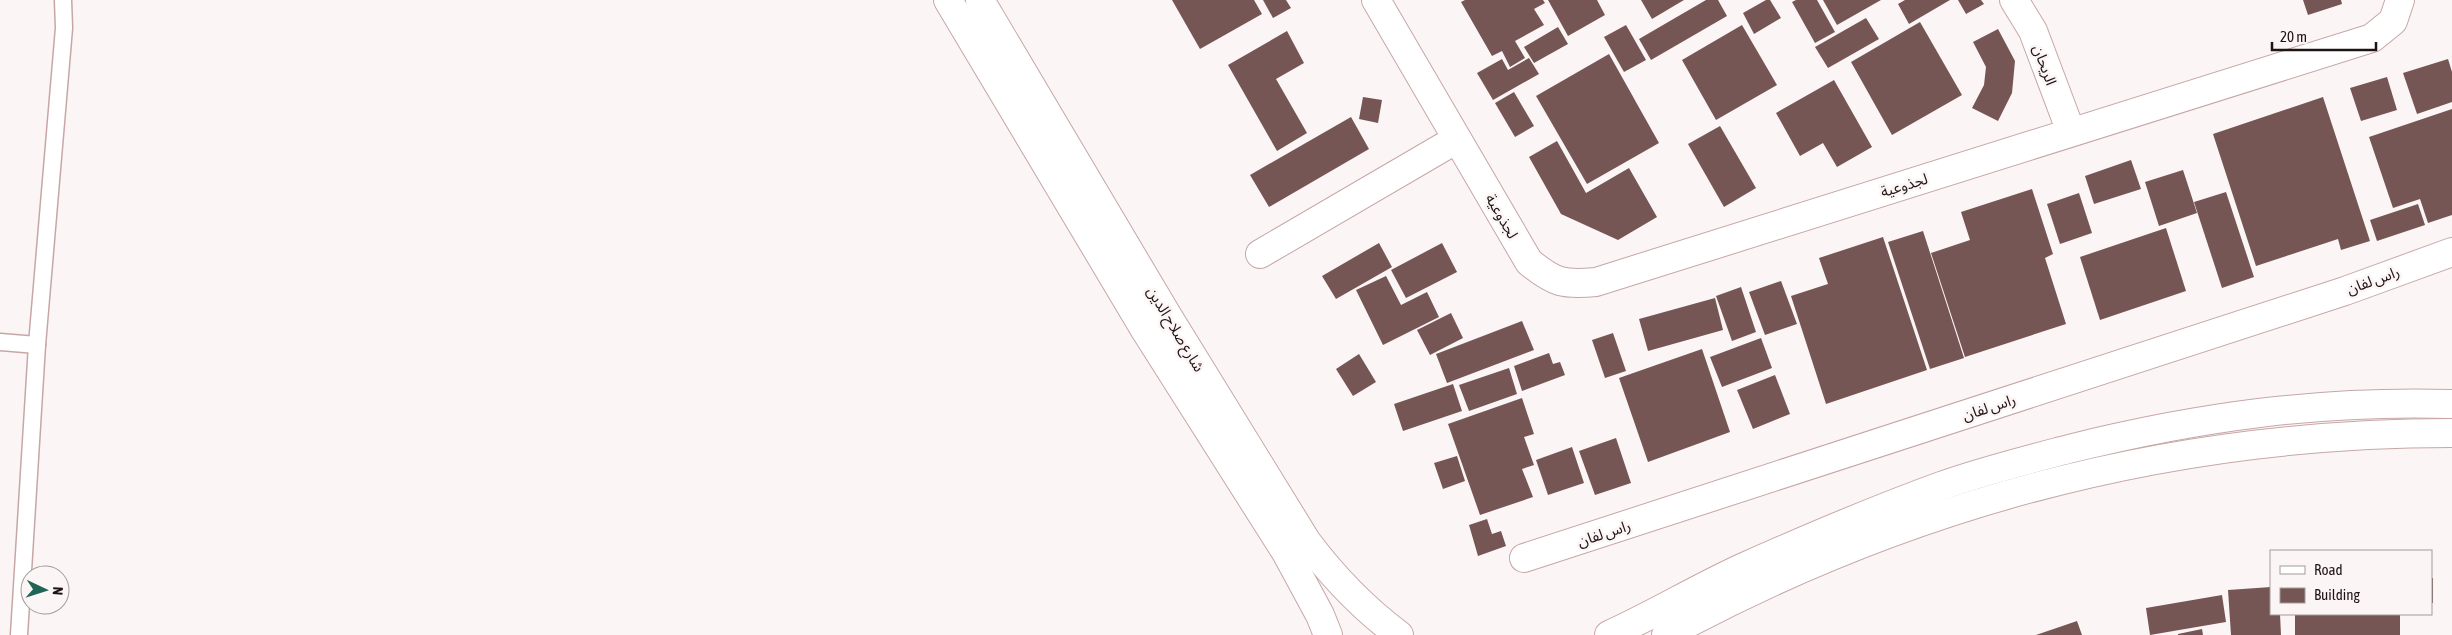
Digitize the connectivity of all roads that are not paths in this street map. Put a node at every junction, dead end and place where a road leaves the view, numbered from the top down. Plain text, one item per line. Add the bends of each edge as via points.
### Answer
1 (63, 0) edge
2 (948, 0) edge
3 (980, 0) edge
4 (1376, 0) edge
5 (2014, 0) edge
6 (2400, 0) edge
7 (2071, 132) junction
8 (1457, 139) junction
9 (2452, 252) edge
10 (1260, 254) dead end
11 (0, 342) edge
12 (37, 345) junction
13 (2452, 404) edge
14 (2452, 433) edge
15 (1524, 558) dead end
16 (18, 635) edge
17 (1328, 635) edge
18 (1399, 635) edge
19 (1609, 635) edge
20 (1666, 635) edge

1 - 12 lane via 64,28
2 - 17 street, شارع صلاح الدين via 1145,330 1287,554
3 - 18 street, شارع صلاح الدين via 1167,315 1307,542 1354,598
4 - 8 street, لجذوعية
5 - 7 street, الريحان via 2033,31
6 - 7 street, لجذوعية via 2393,21 2372,38
7 - 8 street, لجذوعية via 1596,282 1569,284 1547,276 1529,262
8 - 10 street
9 - 15 street, راس لفان via 2345,291
11 - 12 lane
12 - 16 lane
13 - 19 street via 2355,404 2242,413 2132,433 2034,458 1942,486 1830,530 1742,568
14 - 20 street via 2360,435 2247,444 2136,462 2035,486 1945,512 1842,552

